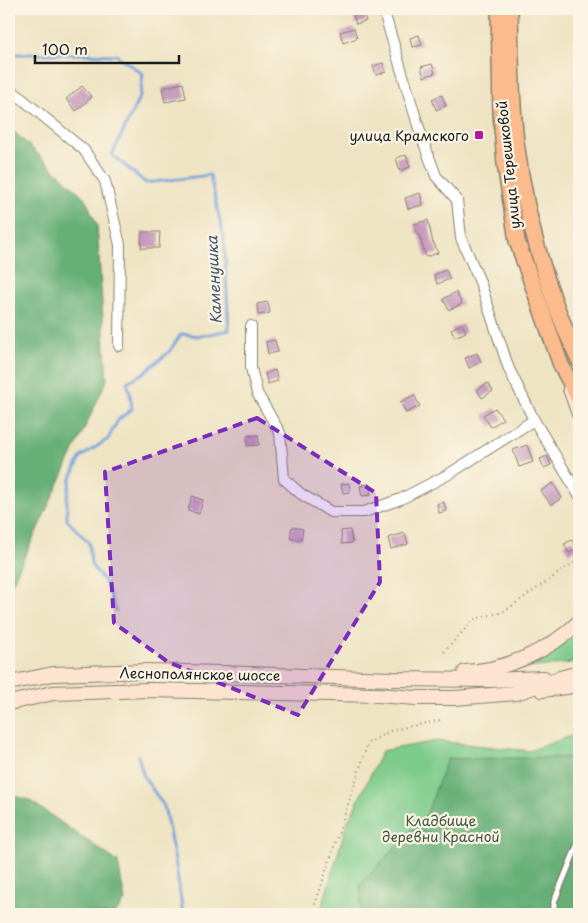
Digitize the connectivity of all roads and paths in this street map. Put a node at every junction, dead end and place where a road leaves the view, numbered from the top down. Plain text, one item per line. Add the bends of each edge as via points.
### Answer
1 (384, 9) edge
2 (499, 9) edge
3 (510, 9) edge
4 (9, 88) edge
5 (251, 326) dead end
6 (118, 346) dead end
7 (579, 360) edge
8 (561, 365) junction
9 (579, 399) edge
10 (579, 414) edge
11 (534, 420) junction
12 (579, 495) edge
13 (579, 559) edge
14 (579, 622) edge
15 (444, 652) dead end
16 (579, 672) edge
17 (560, 678) junction
18 (392, 679) junction
19 (9, 683) edge
20 (579, 684) edge
21 (516, 693) junction
22 (9, 703) edge
23 (441, 720) dead end
24 (579, 842) edge
25 (312, 914) edge
26 (554, 914) edge

1 - 11 street via 421,135 436,176 457,200 461,238 480,282 509,369
2 - 8 main road, улица Терешковой via 501,114 510,201 517,241
3 - 7 main road, улица Терешковой via 516,140 525,194 543,271
4 - 6 street via 84,150 105,181 120,245
5 - 11 street via 251,368 257,393 280,433 284,479 301,494 331,512 364,512 401,499 449,474
8 - 9 main road, улица Терешковой
8 - 10 main road
11 - 12 street
13 - 15 path via 503,612 474,618
14 - 18 main road via 544,649 500,667
16 - 17 main road
17 - 18 main road
17 - 21 main road
18 - 19 main road, Леснополянское шоссе via 147,671 53,674
20 - 21 main road
21 - 22 main road, Леснополянское шоссе via 416,698 149,690 53,693
23 - 25 path via 392,730 368,743
24 - 26 lane via 554,902

